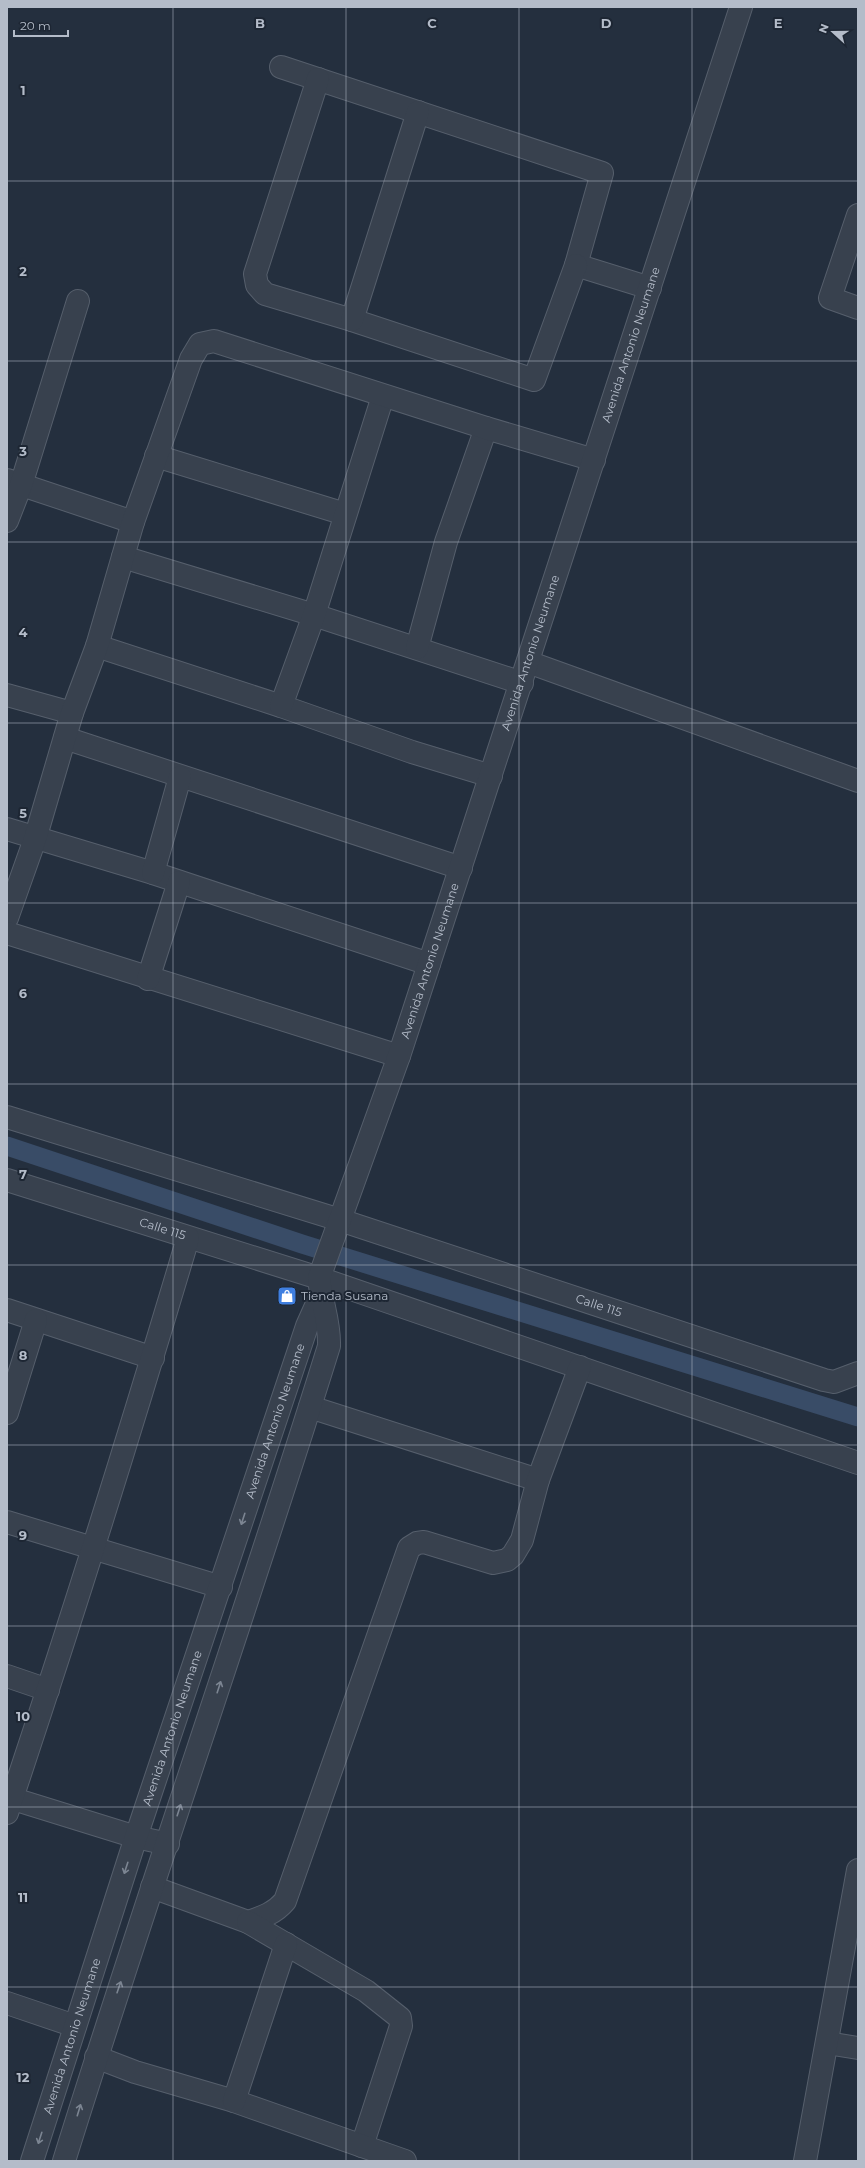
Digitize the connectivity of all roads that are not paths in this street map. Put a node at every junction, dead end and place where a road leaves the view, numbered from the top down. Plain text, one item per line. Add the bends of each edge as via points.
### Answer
1 (741, 7) edge
2 (281, 67) dead end
3 (318, 79) junction
4 (418, 112) junction
5 (858, 215) edge
6 (576, 265) junction
7 (650, 288) junction
8 (78, 302) dead end
9 (858, 308) edge
10 (352, 320) junction
11 (383, 396) junction
12 (486, 428) junction
13 (156, 456) junction
14 (594, 460) junction
15 (14, 483) edge
16 (344, 514) junction
17 (7, 521) edge
18 (133, 522) junction
19 (123, 558) junction
20 (314, 615) junction
21 (98, 646) junction
22 (416, 648) junction
23 (528, 662) junction
24 (522, 683) junction
25 (7, 695) edge
26 (281, 706) junction
27 (72, 713) junction
28 (65, 738) junction
29 (491, 776) junction
30 (180, 777) junction
31 (858, 781) edge
32 (7, 829) edge
33 (35, 839) junction
34 (461, 868) junction
35 (153, 873) junction
36 (179, 882) junction
37 (7, 918) edge
38 (7, 933) edge
39 (429, 964) junction
40 (148, 979) junction
41 (399, 1056) junction
42 (7, 1118) edge
43 (7, 1180) edge
44 (338, 1224) junction
45 (188, 1238) junction
46 (320, 1283) junction
47 (7, 1310) edge
48 (36, 1320) junction
49 (152, 1358) junction
50 (580, 1367) junction
51 (853, 1379) edge
52 (310, 1407) junction
53 (7, 1413) edge
54 (858, 1463) edge
55 (538, 1480) junction
56 (7, 1522) edge
57 (92, 1549) junction
58 (221, 1587) junction
59 (7, 1676) edge
60 (48, 1690) junction
61 (9, 1803) edge
62 (136, 1837) junction
63 (168, 1844) junction
64 (858, 1870) edge
65 (152, 1887) junction
66 (248, 1922) junction
67 (286, 1944) junction
68 (7, 2003) edge
69 (75, 2026) junction
70 (827, 2043) junction
71 (858, 2048) edge
72 (96, 2056) junction
73 (234, 2101) junction
74 (362, 2146) junction
75 (32, 2161) edge
76 (65, 2161) edge
77 (405, 2161) edge
78 (805, 2161) edge

1 - 7 street, Avenida Antonio Neumane
2 - 3 street
3 - 4 street
3 - 10 street via 255,274 258,285 265,294
4 - 6 street via 602,172
4 - 10 street
5 - 9 street via 830,298
6 - 7 street
6 - 10 street via 534,380
7 - 14 street, Avenida Antonio Neumane
8 - 15 street
11 - 12 street
11 - 13 street via 214,341 200,344
11 - 16 street
12 - 14 street
12 - 22 street via 446,542
13 - 16 street
13 - 18 street
14 - 23 street, Avenida Antonio Neumane
15 - 17 street
15 - 18 street
16 - 20 street
18 - 19 street
19 - 20 street
19 - 21 street
20 - 22 street
20 - 26 street
21 - 26 street
21 - 27 street
22 - 24 street
23 - 24 street, Avenida Antonio Neumane
23 - 31 street
24 - 29 street, Avenida Antonio Neumane
25 - 27 street
26 - 29 street via 412,752
27 - 28 street
28 - 30 street
28 - 33 street
29 - 34 street, Avenida Antonio Neumane
30 - 34 street
30 - 35 street
32 - 33 street
33 - 35 street
33 - 37 street
34 - 39 street, Avenida Antonio Neumane
35 - 36 street
36 - 39 street
36 - 40 street
38 - 40 street
39 - 41 street, Avenida Antonio Neumane
40 - 41 street
41 - 44 street, Avenida Antonio Neumane
42 - 44 street, Calle 115
43 - 45 street, Calle 115
44 - 46 street, Avenida Antonio Neumane
44 - 51 street, Calle 115 via 824,1380 834,1382
45 - 46 street, Calle 115
45 - 49 street
46 - 50 street, Calle 115
46 - 52 street via 330,1328 329,1346
46 -> 58 street, Avenida Antonio Neumane
47 - 48 street
48 - 49 street
48 - 53 street
49 - 57 street
50 - 54 street, Calle 115
50 - 55 street
52 - 55 street
63 -> 52 street
55 - 66 street via 519,1548 507,1560 492,1563 424,1542 409,1548 285,1901 264,1917
56 - 57 street
57 - 58 street
57 - 60 street
58 - 62 street, Avenida Antonio Neumane
59 - 60 street
60 - 61 street
61 - 62 street
62 - 63 street
62 -> 69 street, Avenida Antonio Neumane
63 - 65 street
64 - 70 street
65 - 66 street
72 -> 65 street
66 - 67 street
67 - 73 street
67 - 74 street via 366,1991 400,2018 401,2026
68 - 69 street
69 -> 75 street, Avenida Antonio Neumane
70 - 71 street
70 - 78 street
72 - 73 street via 135,2072
76 -> 72 street
73 - 74 street
74 - 77 street

